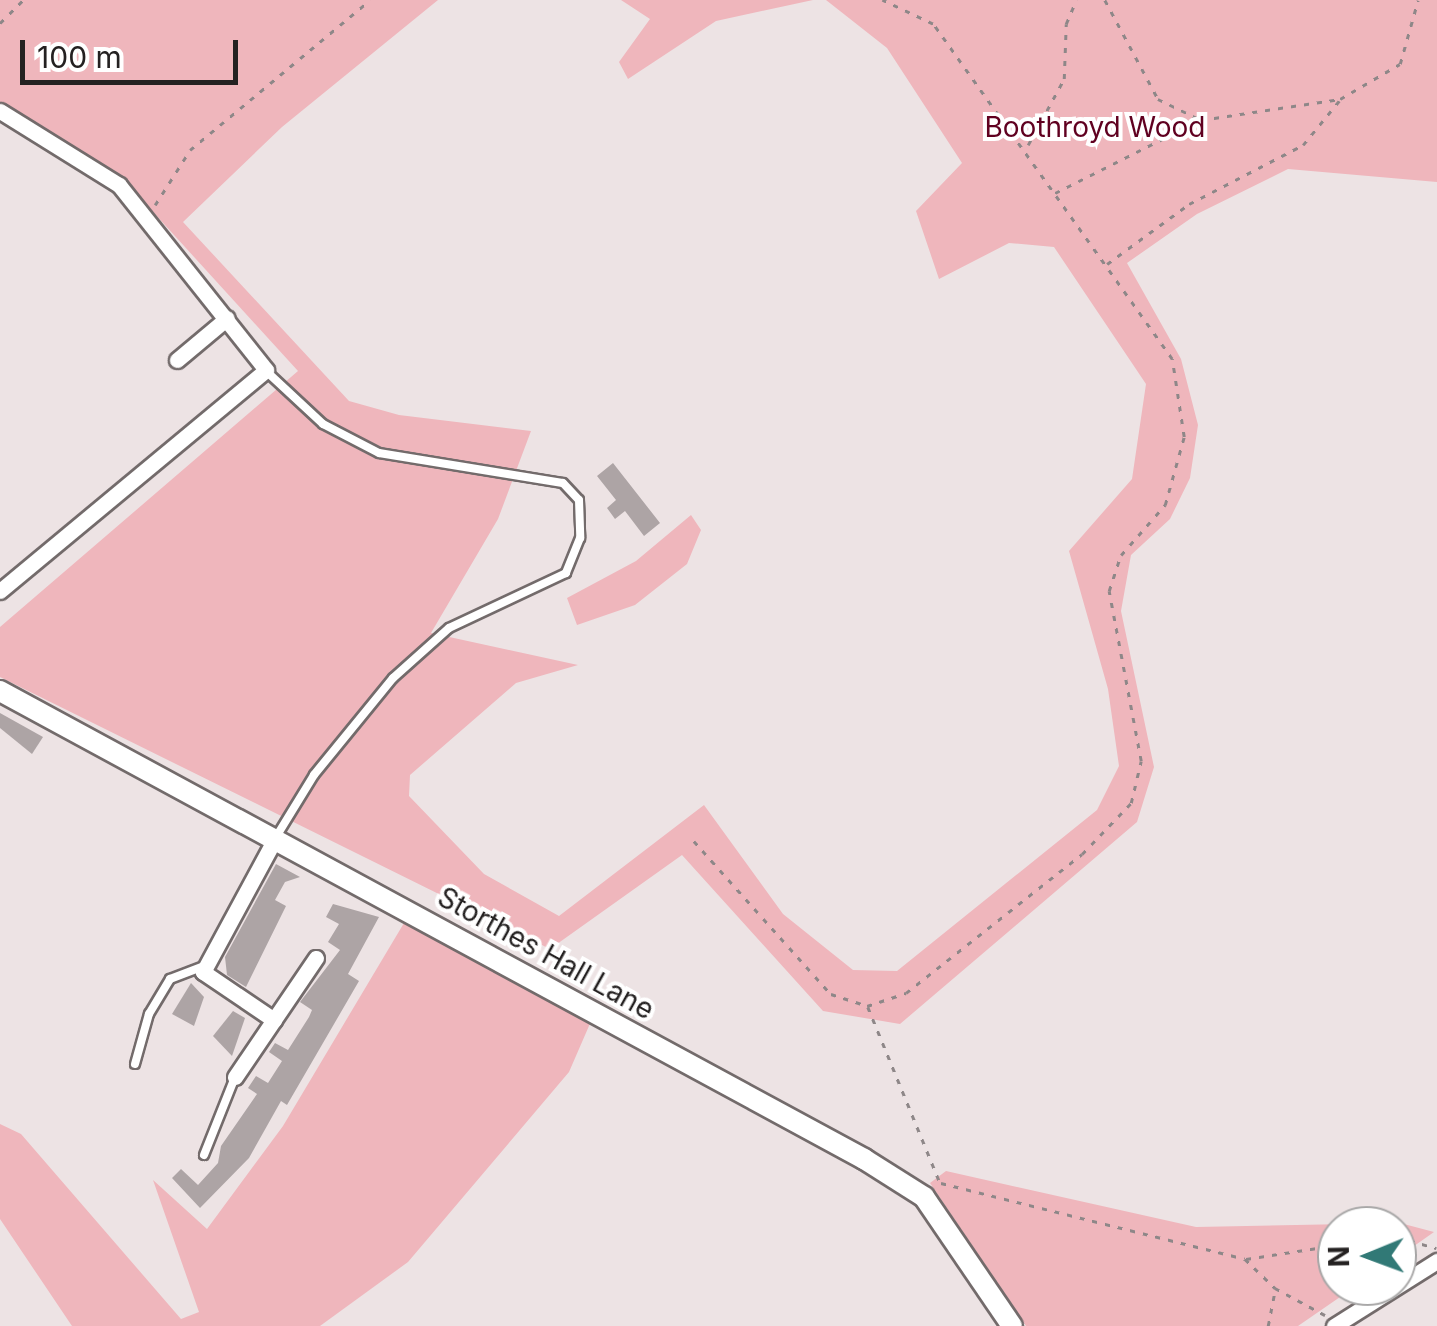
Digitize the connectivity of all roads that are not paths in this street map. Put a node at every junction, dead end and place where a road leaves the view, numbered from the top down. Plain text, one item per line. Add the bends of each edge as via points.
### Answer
1 (0, 111) edge
2 (227, 318) junction
3 (177, 360) dead end
4 (266, 370) junction
5 (2, 582) edge
6 (0, 691) edge
7 (276, 838) junction
8 (316, 958) dead end
9 (206, 965) junction
10 (274, 1020) junction
11 (135, 1064) dead end
12 (235, 1076) joint
13 (204, 1155) dead end
14 (1437, 1262) edge
15 (1012, 1326) edge
16 (1333, 1326) edge

1 - 2 street via 119,185
2 - 3 street
2 - 4 street
4 - 5 street
4 - 7 lane via 322,424 379,453 562,483 578,500 580,538 566,573 449,628 393,678 314,776
6 - 7 street, Storthes Hall Lane
7 - 9 street
7 - 15 street, Storthes Hall Lane via 924,1197
8 - 10 street
9 - 10 street via 203,972
9 - 11 lane via 170,980 149,1014
10 - 12 street
12 - 13 lane
14 - 16 street

